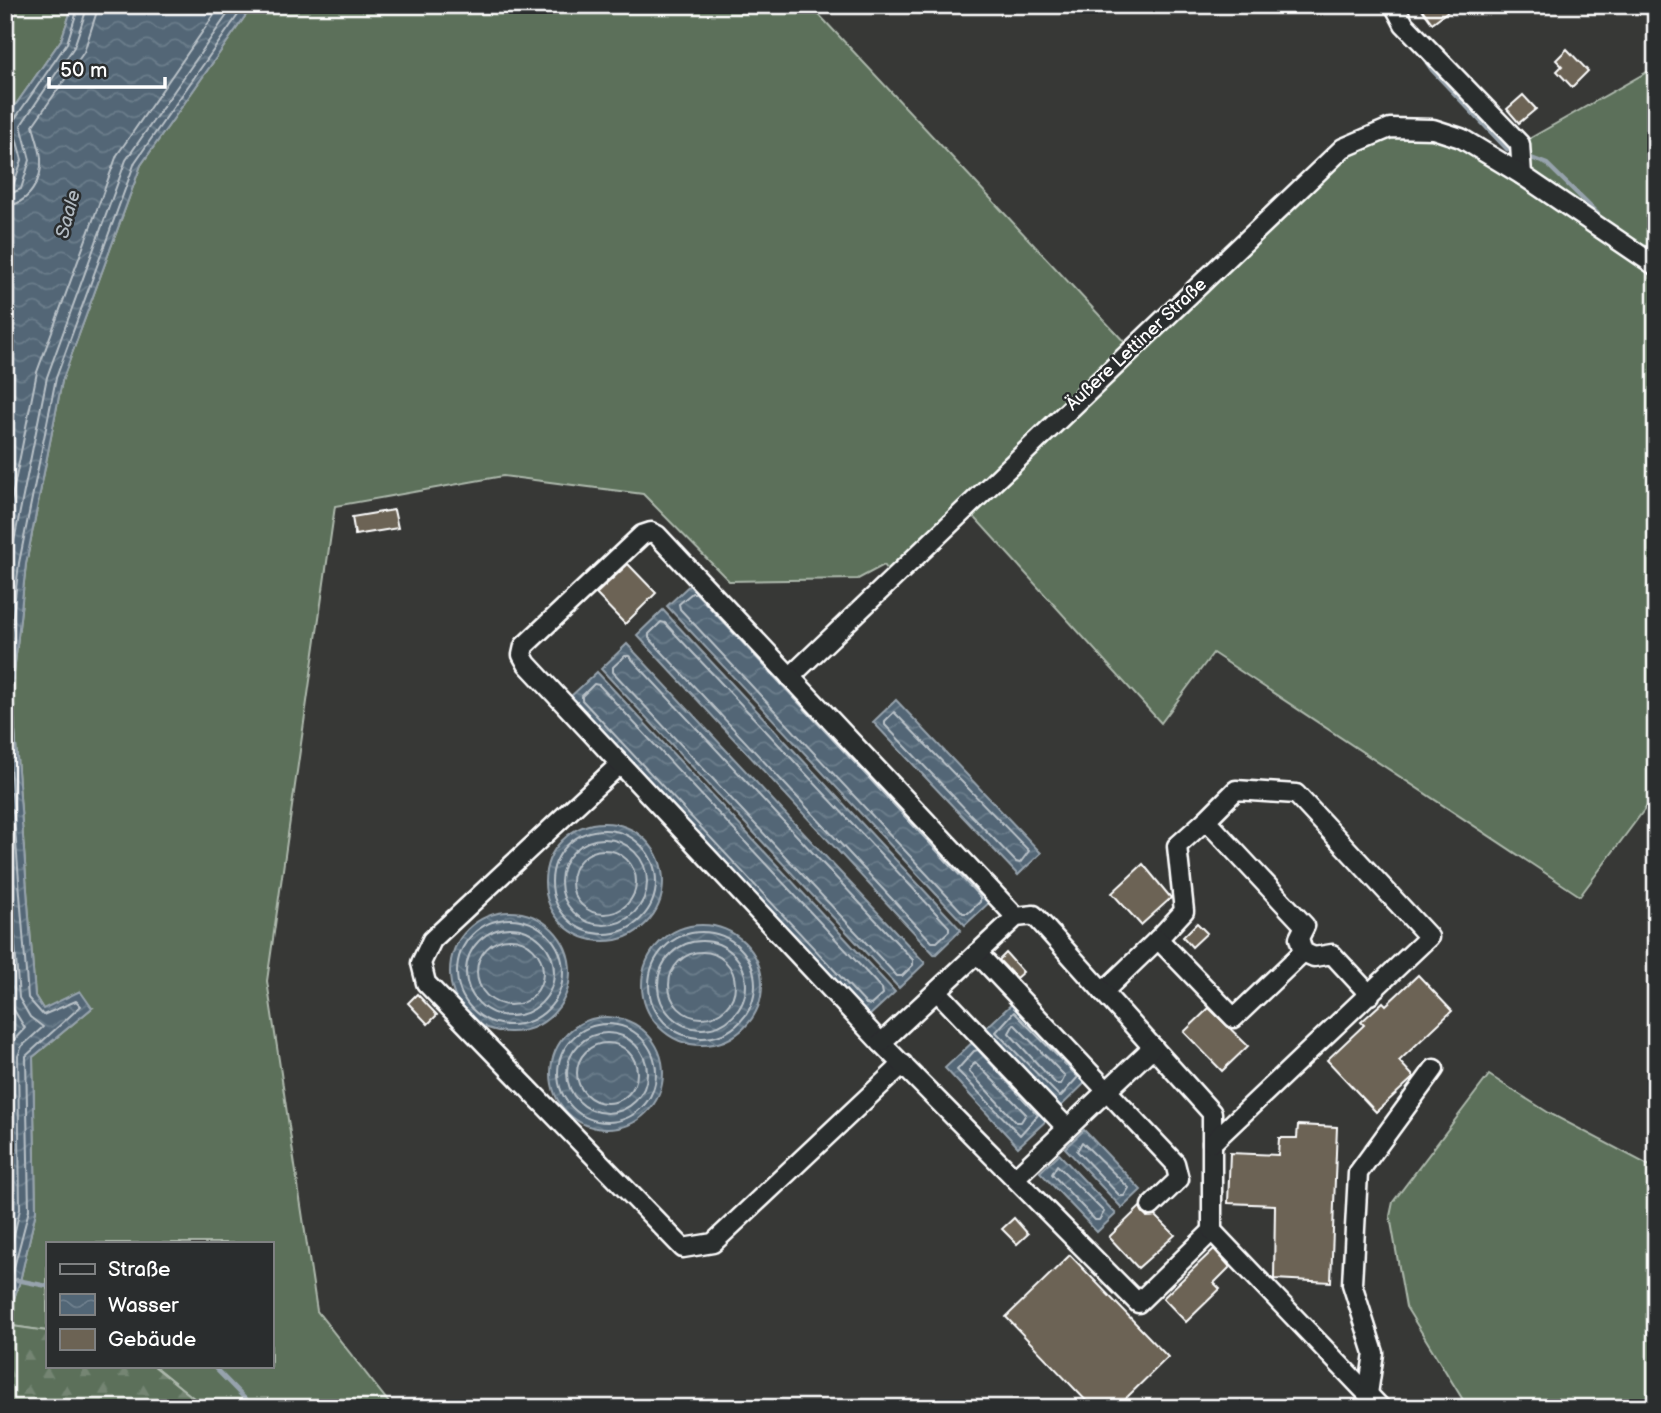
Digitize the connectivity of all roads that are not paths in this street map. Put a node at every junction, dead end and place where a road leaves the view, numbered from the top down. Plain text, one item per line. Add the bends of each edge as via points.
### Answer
1 (1394, 5) edge
2 (1522, 175) junction
3 (1656, 266) edge
4 (790, 677) junction
5 (620, 764) junction
6 (1206, 820) junction
7 (1016, 917) junction
8 (1158, 939) junction
9 (1303, 952) junction
10 (977, 953) junction
11 (937, 991) junction
12 (1103, 992) junction
13 (1370, 995) junction
14 (881, 1043) junction
15 (1153, 1047) junction
16 (903, 1064) junction
17 (1434, 1069) dead end
18 (1107, 1090) junction
19 (1067, 1128) junction
20 (1212, 1143) junction
21 (1015, 1178) junction
22 (1151, 1206) dead end
23 (1212, 1231) junction
24 (1368, 1394) junction
25 (1381, 1408) edge

1 - 2 street via 1404,24 1520,144
2 - 3 street, Äußere Lettiner Straße
2 - 4 street, Äußere Lettiner Straße via 1461,138 1433,129 1390,128 1343,148
4 - 5 street via 657,535 642,535 524,646 522,656
4 - 7 street
5 - 14 street
5 - 16 street via 432,940 421,963 426,983 683,1248 713,1243
6 - 8 street via 1177,846 1184,911
6 - 9 street via 1305,926 1299,938
6 - 13 street via 1236,790 1296,794 1429,937
7 - 10 street
7 - 12 street via 1034,915
8 - 9 street via 1234,1018
8 - 12 street
9 - 13 street via 1314,957 1332,954
10 - 11 street
10 - 18 street
11 - 14 street
11 - 19 street
12 - 15 street
13 - 20 street
14 - 16 street
15 - 18 street
15 - 20 street via 1212,1113
16 - 21 street
17 - 24 street via 1358,1172 1352,1284 1374,1353
18 - 19 street
18 - 22 street via 1175,1163 1178,1179
19 - 21 street
20 - 23 street
21 - 23 street via 1138,1303
23 - 24 street
24 - 25 street

